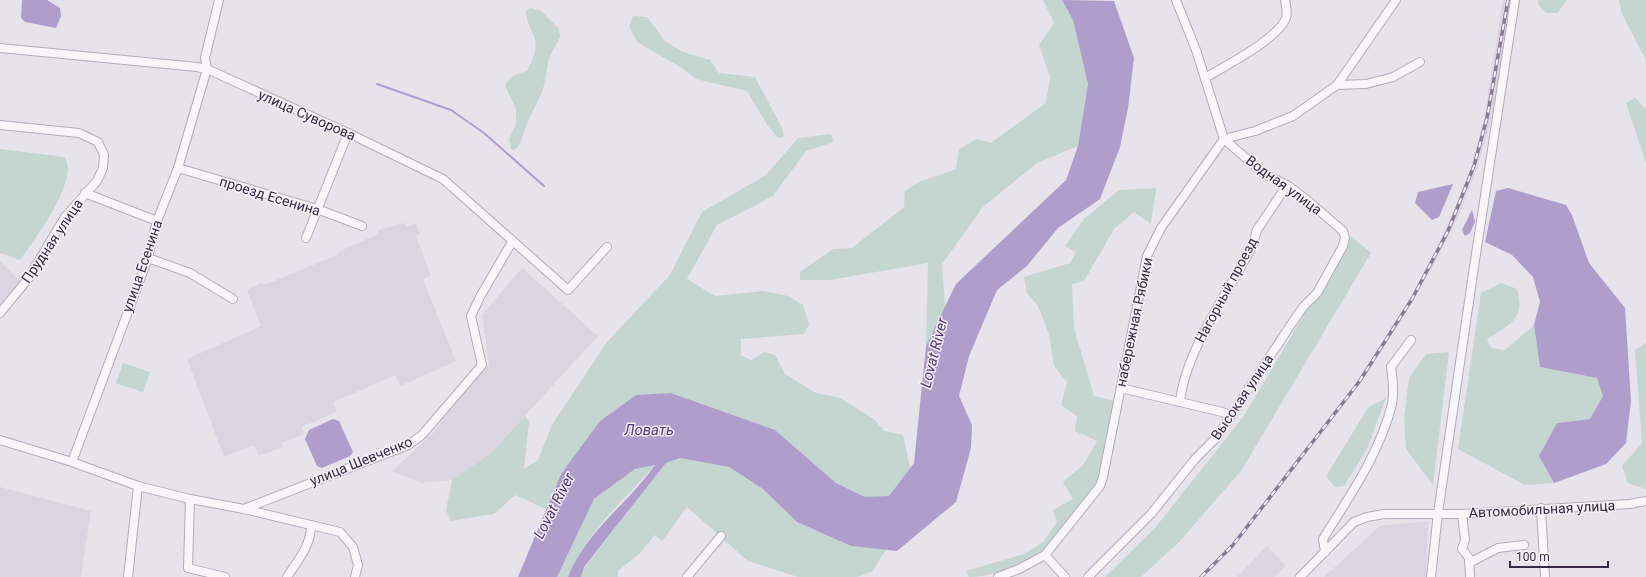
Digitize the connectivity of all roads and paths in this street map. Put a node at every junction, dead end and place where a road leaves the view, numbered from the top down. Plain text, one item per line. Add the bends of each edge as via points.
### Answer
1 (218, 0) edge
2 (1176, 0) edge
3 (1396, 0) edge
4 (1516, 0) edge
5 (1287, 2) edge
6 (0, 48) edge
7 (1420, 62) dead end
8 (207, 69) junction
9 (1205, 78) junction
10 (1337, 86) junction
11 (0, 125) edge
12 (348, 133) junction
13 (1224, 139) junction
14 (178, 168) junction
15 (1287, 185) junction
16 (85, 193) junction
17 (317, 209) junction
18 (157, 221) junction
19 (362, 226) dead end
20 (306, 238) dead end
21 (1345, 238) joint
22 (512, 242) junction
23 (607, 247) dead end
24 (148, 258) junction
25 (233, 299) dead end
26 (0, 313) edge
27 (1411, 340) dead end
28 (1120, 388) junction
29 (1180, 402) junction
30 (1231, 416) junction
31 (0, 440) edge
32 (72, 462) junction
33 (138, 486) junction
34 (190, 499) junction
35 (1646, 501) edge
36 (244, 508) junction
37 (1541, 508) junction
38 (1438, 513) junction
39 (1462, 514) junction
40 (311, 525) junction
41 (721, 536) dead end
42 (1524, 545) dead end
43 (1325, 552) junction
44 (1045, 554) junction
45 (1470, 563) junction
46 (128, 577) edge
47 (225, 577) edge
48 (287, 577) edge
49 (355, 577) edge
50 (687, 577) edge
51 (998, 577) edge
52 (1065, 577) edge
53 (1088, 577) edge
54 (1300, 577) edge
55 (1431, 577) edge
56 (1470, 577) edge
57 (1544, 577) edge

1 - 8 street, улица Есенина via 205,58
2 - 9 street
3 - 10 street, Водная улица
4 - 38 street
5 - 9 street via 1286,18 1280,28 1266,41
6 - 8 street, улица Суворова
7 - 10 street via 1393,77 1366,84
8 - 12 street, улица Суворова
8 - 14 street, улица Есенина
9 - 13 street
10 - 13 street, Водная улица via 1293,116 1255,131
11 - 16 street, Прудная улица via 79,133 98,142 104,155 103,168 97,181
12 - 17 street
12 - 22 street, улица Суворова via 443,179
13 - 15 street, Водная улица via 1263,173
13 - 28 street, набережная Рябики via 1150,246
14 - 17 street, проезд Есенина
14 - 18 street, улица Есенина
15 - 21 street, Водная улица via 1343,231
15 - 29 street, Нагорный проезд via 1257,230 1252,247 1195,350 1182,386
16 - 18 street
16 - 26 street, Прудная улица via 65,218 28,279
17 - 19 street, проезд Есенина
17 - 20 street
18 - 24 street, улица Есенина
21 - 30 street, Высокая улица via 1318,293 1290,326
22 - 23 street, улица Суворова via 568,290
22 - 36 street, улица Шевченко via 480,295 471,316 482,365 422,435 408,445
24 - 25 street via 190,273
24 - 32 street, улица Есенина
27 - 43 street via 1391,367 1392,403 1387,420 1369,463 1322,539
28 - 29 street
28 - 44 street, набережная Рябики via 1100,486
29 - 30 street
30 - 53 street, Высокая улица via 1217,437 1151,514
31 - 32 street
32 - 33 street
33 - 34 street
33 - 46 street
34 - 36 street
34 - 47 street via 188,568
35 - 37 street, Автомобильная улица
36 - 40 street
37 - 39 street, Автомобильная улица
37 - 57 street
38 - 39 street, Автомобильная улица
38 - 43 street, Автомобильная улица via 1384,514 1367,517 1354,522
38 - 55 street
39 - 45 street via 1465,540 1462,549
40 - 48 street via 307,547
40 - 49 street via 340,532 353,547 358,565
41 - 50 street
42 - 45 street via 1498,548
43 - 54 street, Автомобильная улица
44 - 51 street, набережная Рябики via 1020,569
44 - 52 street
45 - 56 street

